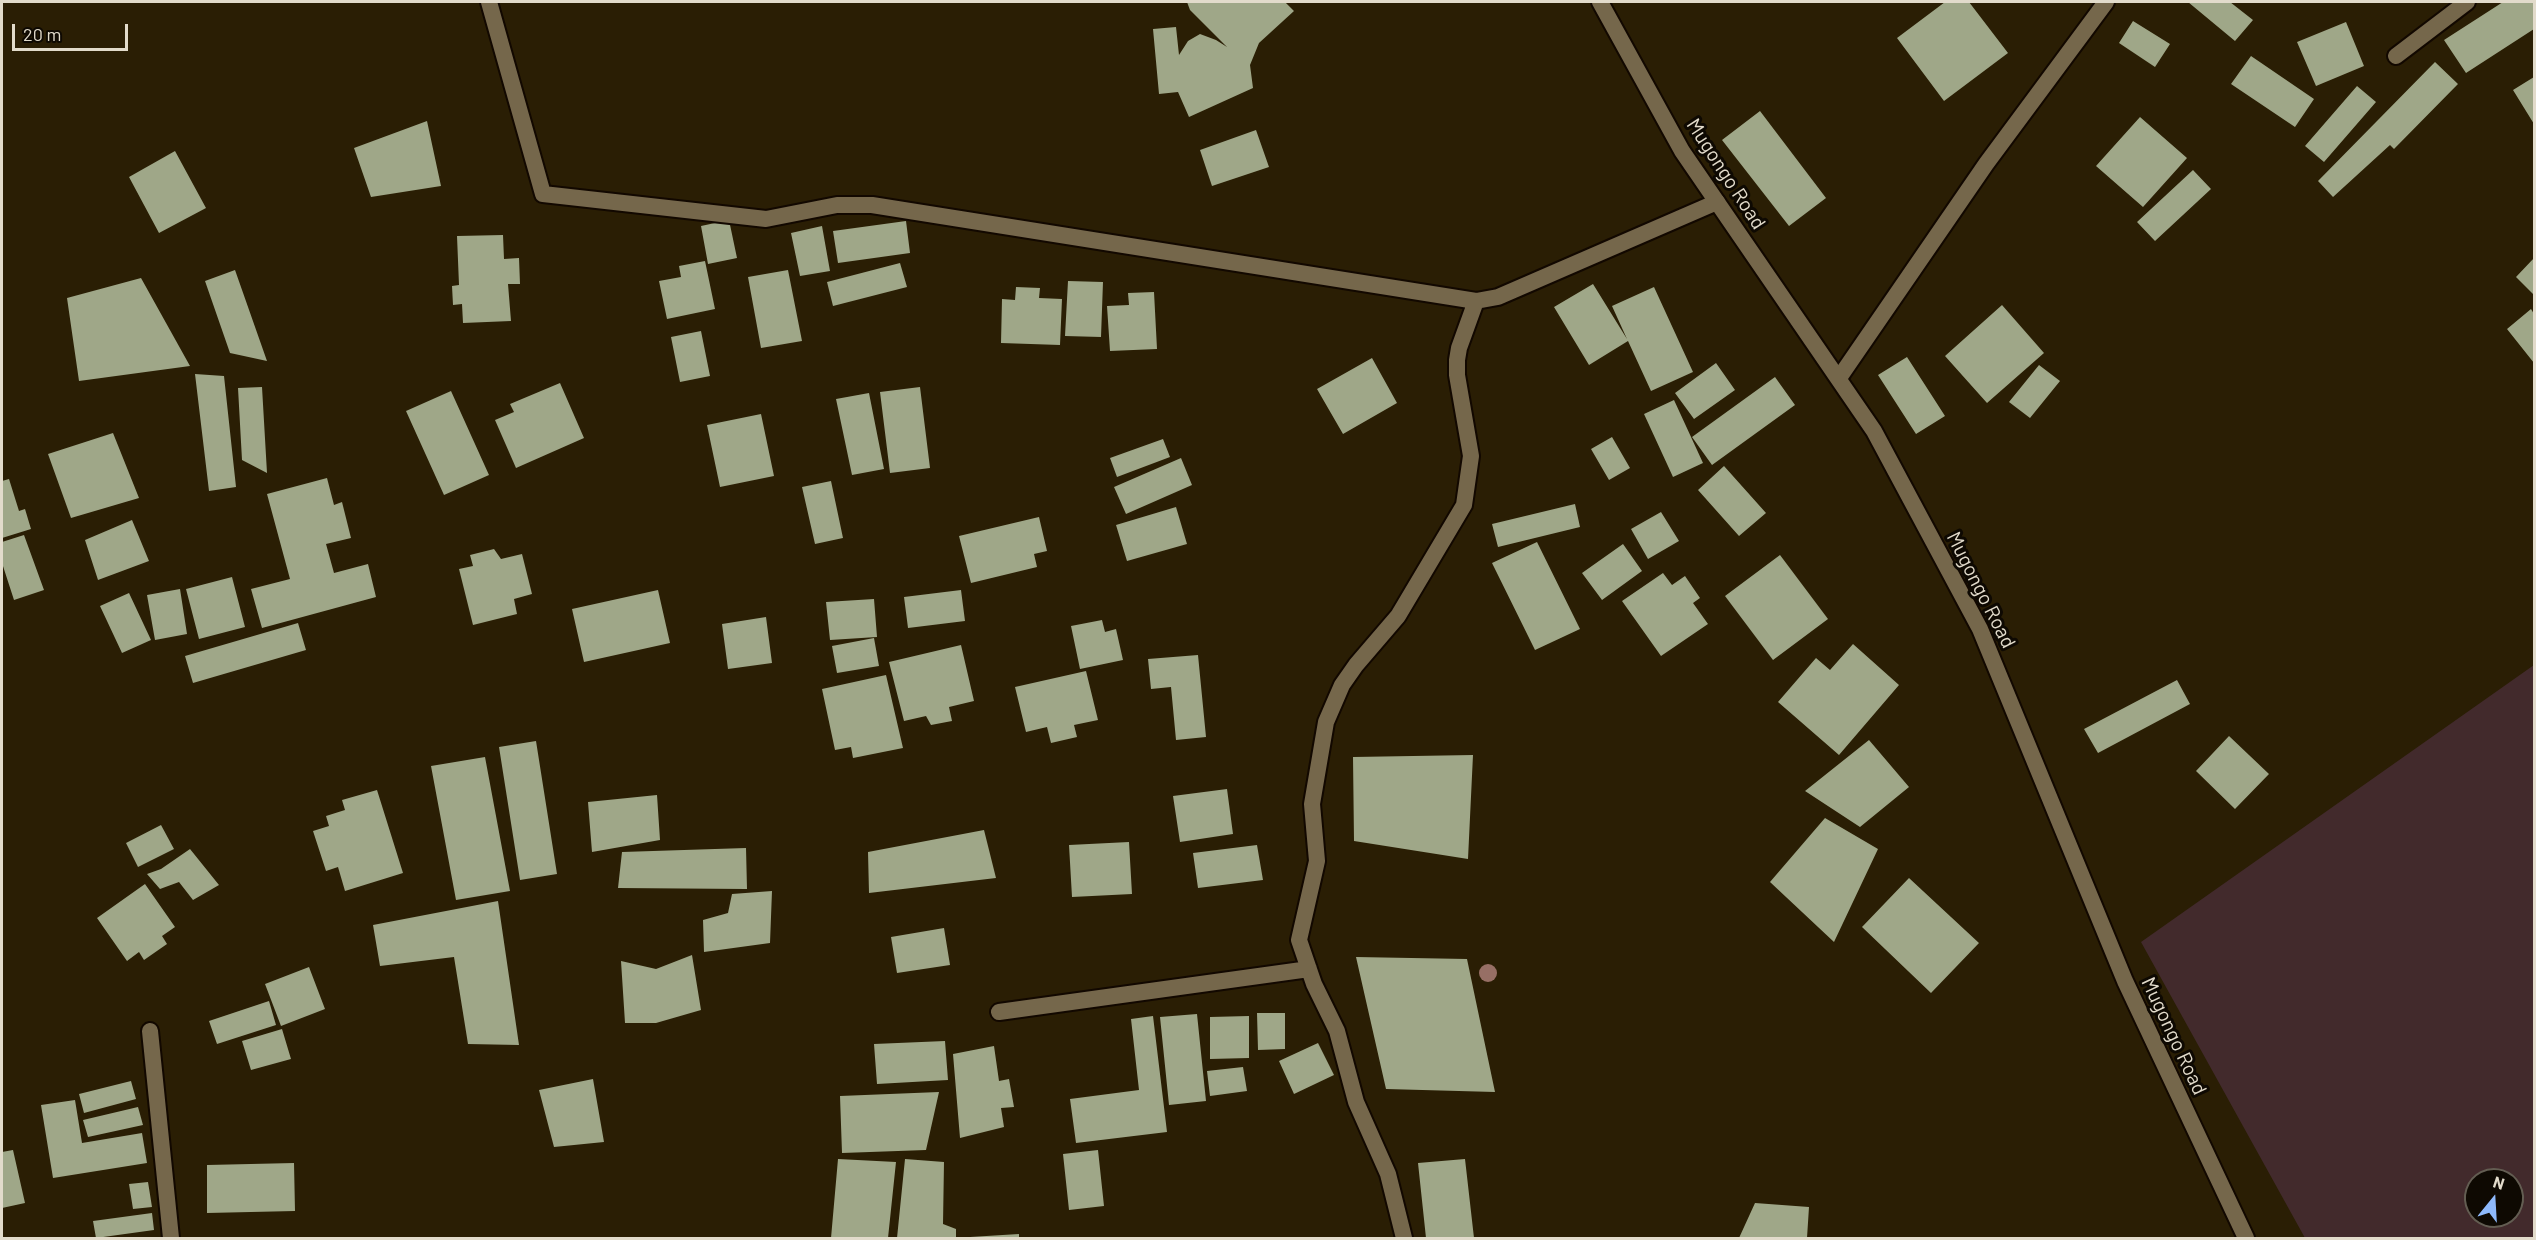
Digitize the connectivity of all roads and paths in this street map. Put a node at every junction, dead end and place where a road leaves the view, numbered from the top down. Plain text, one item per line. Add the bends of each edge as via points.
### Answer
1 (489, 2) edge
2 (1600, 2) edge
3 (2106, 2) edge
4 (2467, 2) edge
5 (2396, 56) dead end
6 (1717, 202) junction
7 (1476, 301) junction
8 (1839, 378) junction
9 (1309, 969) junction
10 (999, 1012) dead end
11 (150, 1031) dead end
12 (171, 1239) edge
13 (1404, 1239) edge
14 (2246, 1239) edge

1 - 7 street via 543,194 766,219 837,205 872,205
2 - 6 street, Mugongo Road via 1682,151
3 - 8 street via 1986,164
4 - 5 street
6 - 7 street via 1498,297
6 - 8 street, Mugongo Road
7 - 9 street via 1459,348 1456,375 1471,456 1464,505 1398,616 1342,685 1326,722 1312,804 1317,861 1299,940
8 - 14 street, Mugongo Road via 1874,432 1980,629 2125,981
9 - 10 street
9 - 13 street via 1337,1031 1356,1102 1388,1174
11 - 12 street

